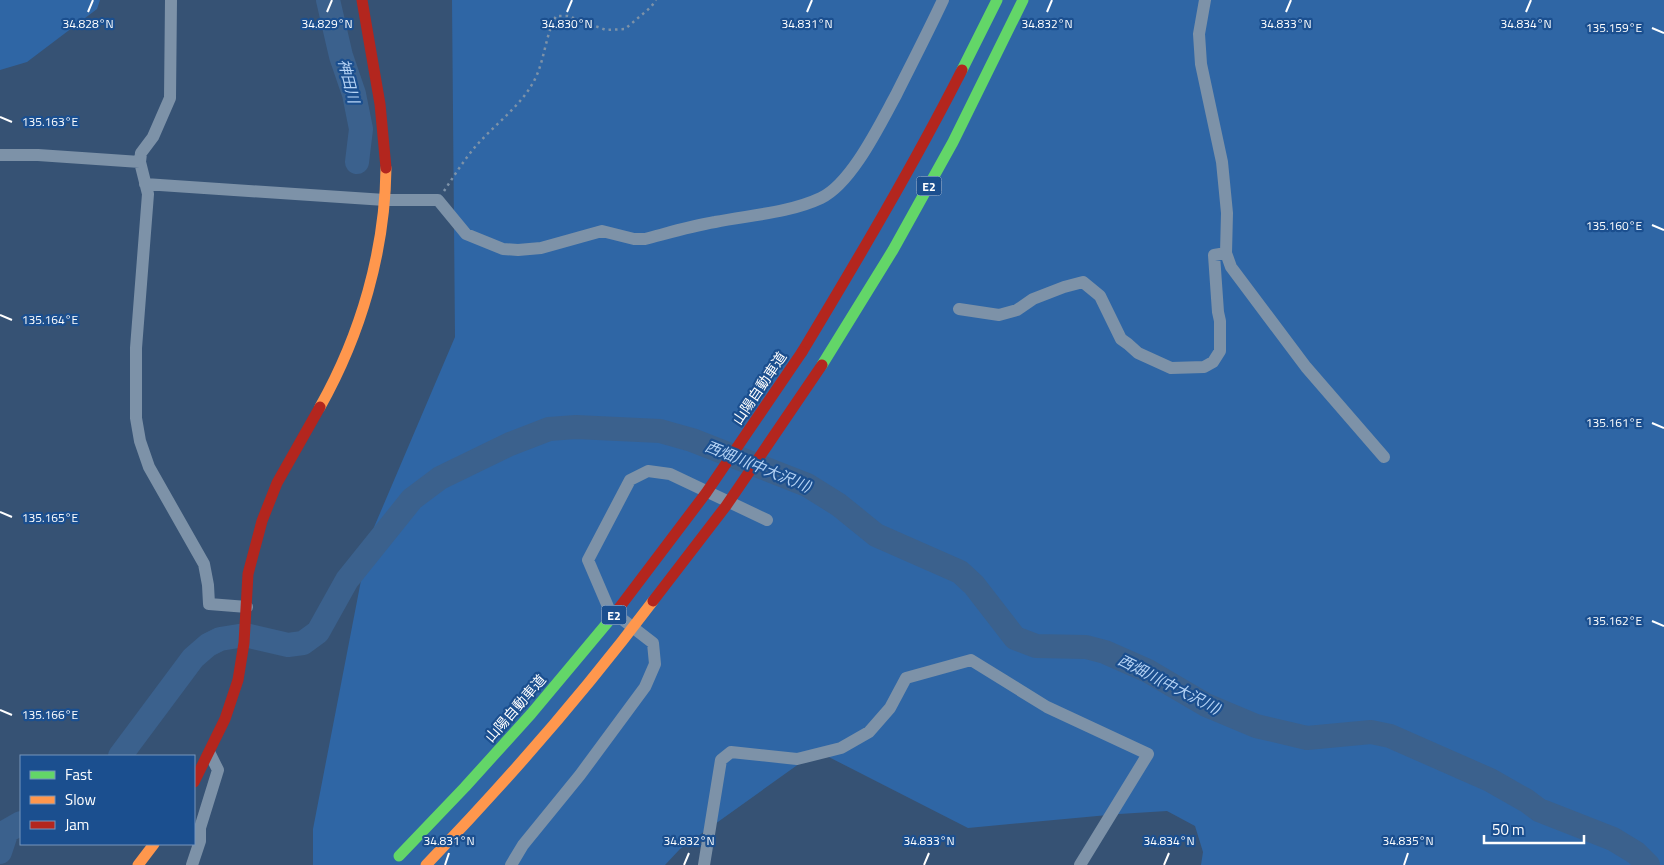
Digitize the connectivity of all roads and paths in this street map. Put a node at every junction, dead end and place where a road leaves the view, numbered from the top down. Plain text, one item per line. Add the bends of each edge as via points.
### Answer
1 (171, 0) edge
2 (362, 0) edge
3 (656, 0) edge
4 (943, 0) edge
5 (997, 0) edge
6 (1023, 0) edge
7 (1205, 0) edge
8 (0, 155) edge
9 (140, 162) junction
10 (145, 184) junction
11 (385, 200) junction
12 (438, 200) junction
13 (1226, 253) junction
14 (959, 310) dead end
15 (1384, 457) dead end
16 (767, 520) dead end
17 (247, 607) junction
18 (210, 754) junction
19 (195, 780) edge
20 (153, 845) edge
21 (138, 865) edge
22 (192, 865) edge
23 (389, 865) edge
24 (426, 865) edge
25 (511, 865) edge
26 (704, 865) edge
27 (1080, 865) edge

1 - 9 street via 170,98 153,136 141,153
2 - 11 main road via 384,129
3 - 12 path via 625,29 606,30 568,16 556,16 533,82 475,148
4 - 12 street via 880,124 853,168 823,197 807,204 711,222 645,239 602,231 541,248 518,250 503,249 466,234
5 - 23 main road, 山陽自動車道 / E2, bridge via 932,129 872,236 802,352 706,493 603,629 498,750
6 - 24 main road, E2, bridge via 953,142 898,242 822,364 726,506 623,641 550,729
7 - 13 street via 1199,34 1201,64 1222,162 1227,213
8 - 9 street
9 - 10 street
10 - 11 street
10 - 17 street via 148,194 136,348 136,418 140,441 149,467 204,564 209,604
11 - 12 street
11 - 17 main road via 382,233 372,276 350,342 337,375 284,466 265,508 248,580
13 - 14 street via 1214,255 1220,350 1204,367 1171,368 1138,353 1121,339 1100,296 1083,282 999,315
13 - 15 street via 1231,267 1306,367
16 - 25 street via 670,474 648,471 630,480 588,560 609,609 654,643 656,664 646,687 523,845
17 - 18 main road via 238,680 226,720
18 - 19 main road
18 - 22 street via 218,770
20 - 21 main road
26 - 27 street via 721,760 731,752 797,759 840,748 869,732 890,708 906,678 971,660 1047,707 1148,754

